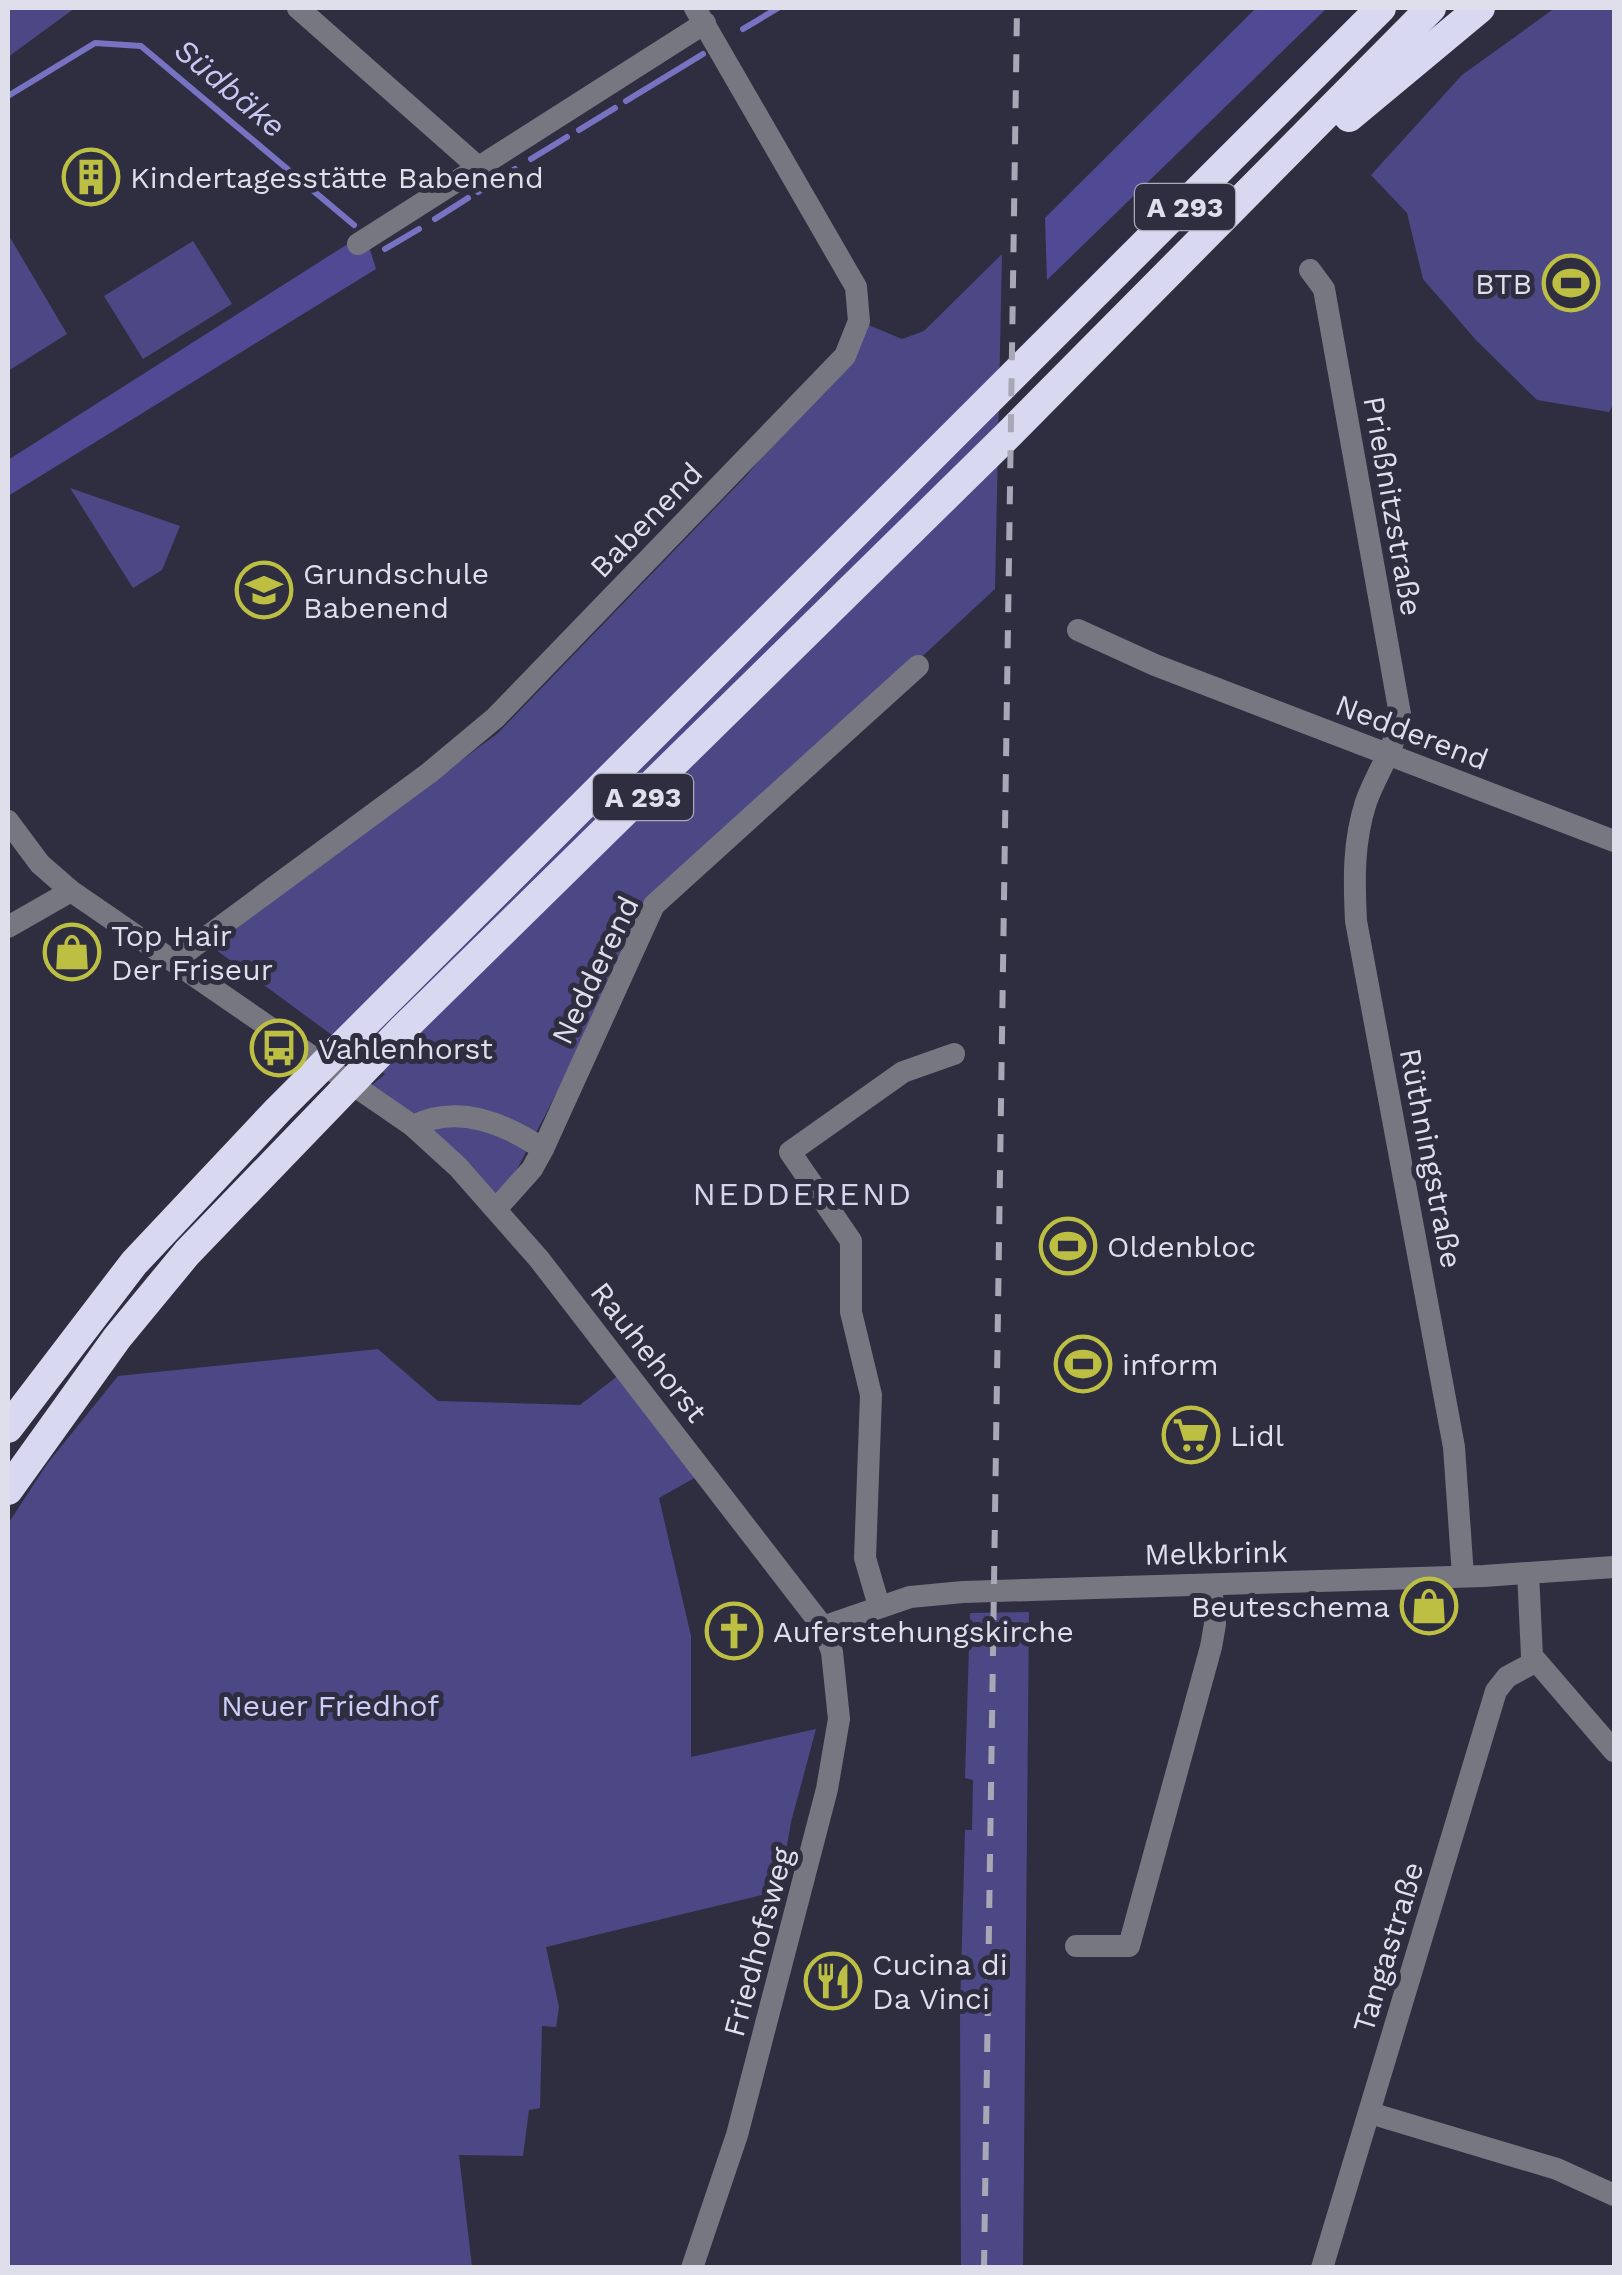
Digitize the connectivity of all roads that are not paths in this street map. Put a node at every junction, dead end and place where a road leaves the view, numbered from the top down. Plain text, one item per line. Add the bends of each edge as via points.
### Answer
1 (298, 8) edge
2 (1354, 8) edge
3 (1381, 8) edge
4 (1431, 8) edge
5 (1480, 8) edge
6 (700, 16) edge
7 (1318, 72) junction
8 (1294, 147) junction
9 (477, 166) junction
10 (358, 244) dead end
11 (1310, 270) dead end
12 (1078, 630) dead end
13 (918, 666) dead end
14 (1388, 756) junction
15 (8, 822) edge
16 (1614, 841) edge
17 (71, 891) junction
18 (8, 927) edge
19 (174, 962) junction
20 (954, 1054) dead end
21 (413, 1126) junction
22 (543, 1149) junction
23 (497, 1208) junction
24 (8, 1428) edge
25 (8, 1490) edge
26 (1614, 1567) edge
27 (1528, 1574) junction
28 (1463, 1576) junction
29 (1211, 1584) junction
30 (879, 1606) junction
31 (823, 1626) junction
32 (1536, 1662) junction
33 (1614, 1751) edge
34 (1076, 1946) dead end
35 (1370, 2113) junction
36 (1614, 2194) edge
37 (692, 2268) edge
38 (1322, 2268) edge

1 - 9 street
2 - 7 highway via 1338,25
3 - 7 highway, A 293
4 - 8 highway, A 293
5 - 8 highway via 1338,126
6 - 9 street
6 - 19 street, Babenend via 856,288 858,321 845,356 495,718
7 - 24 highway, A 293 via 298,1090 134,1264
8 - 25 highway, A 293 via 403,1029 187,1253
9 - 10 street
11 - 14 street, Prießnitzstraße via 1324,289 1400,714
12 - 14 street, Nedderend
13 - 22 street, Nedderend via 654,905
14 - 16 street, Nedderend
14 - 28 street, Rüthningstraße via 1366,802 1353,866 1356,921 1454,1447
15 - 17 street, Rauhehorst
17 - 18 street
17 - 19 street, Rauhehorst
19 - 21 street, Rauhehorst
20 - 30 street via 903,1072 790,1152 852,1241 851,1312 872,1396 865,1558
21 - 22 street via 442,1116 479,1119 509,1127
21 - 23 street, Rauhehorst
22 - 23 street, Nedderend
23 - 31 street, Rauhehorst
26 - 27 street, Melkbrink
27 - 28 street, Melkbrink
27 - 32 street
28 - 29 street, Melkbrink
29 - 30 street, Melkbrink via 963,1592
29 - 34 street via 1211,1648 1129,1946
30 - 31 street, Melkbrink
31 - 37 street, Friedhofsweg via 839,1718 828,1790 737,2135
32 - 33 street
32 - 35 street, Tangastraße via 1507,1676 1496,1691
35 - 36 street via 1557,2169
35 - 38 street, Tangastraße

